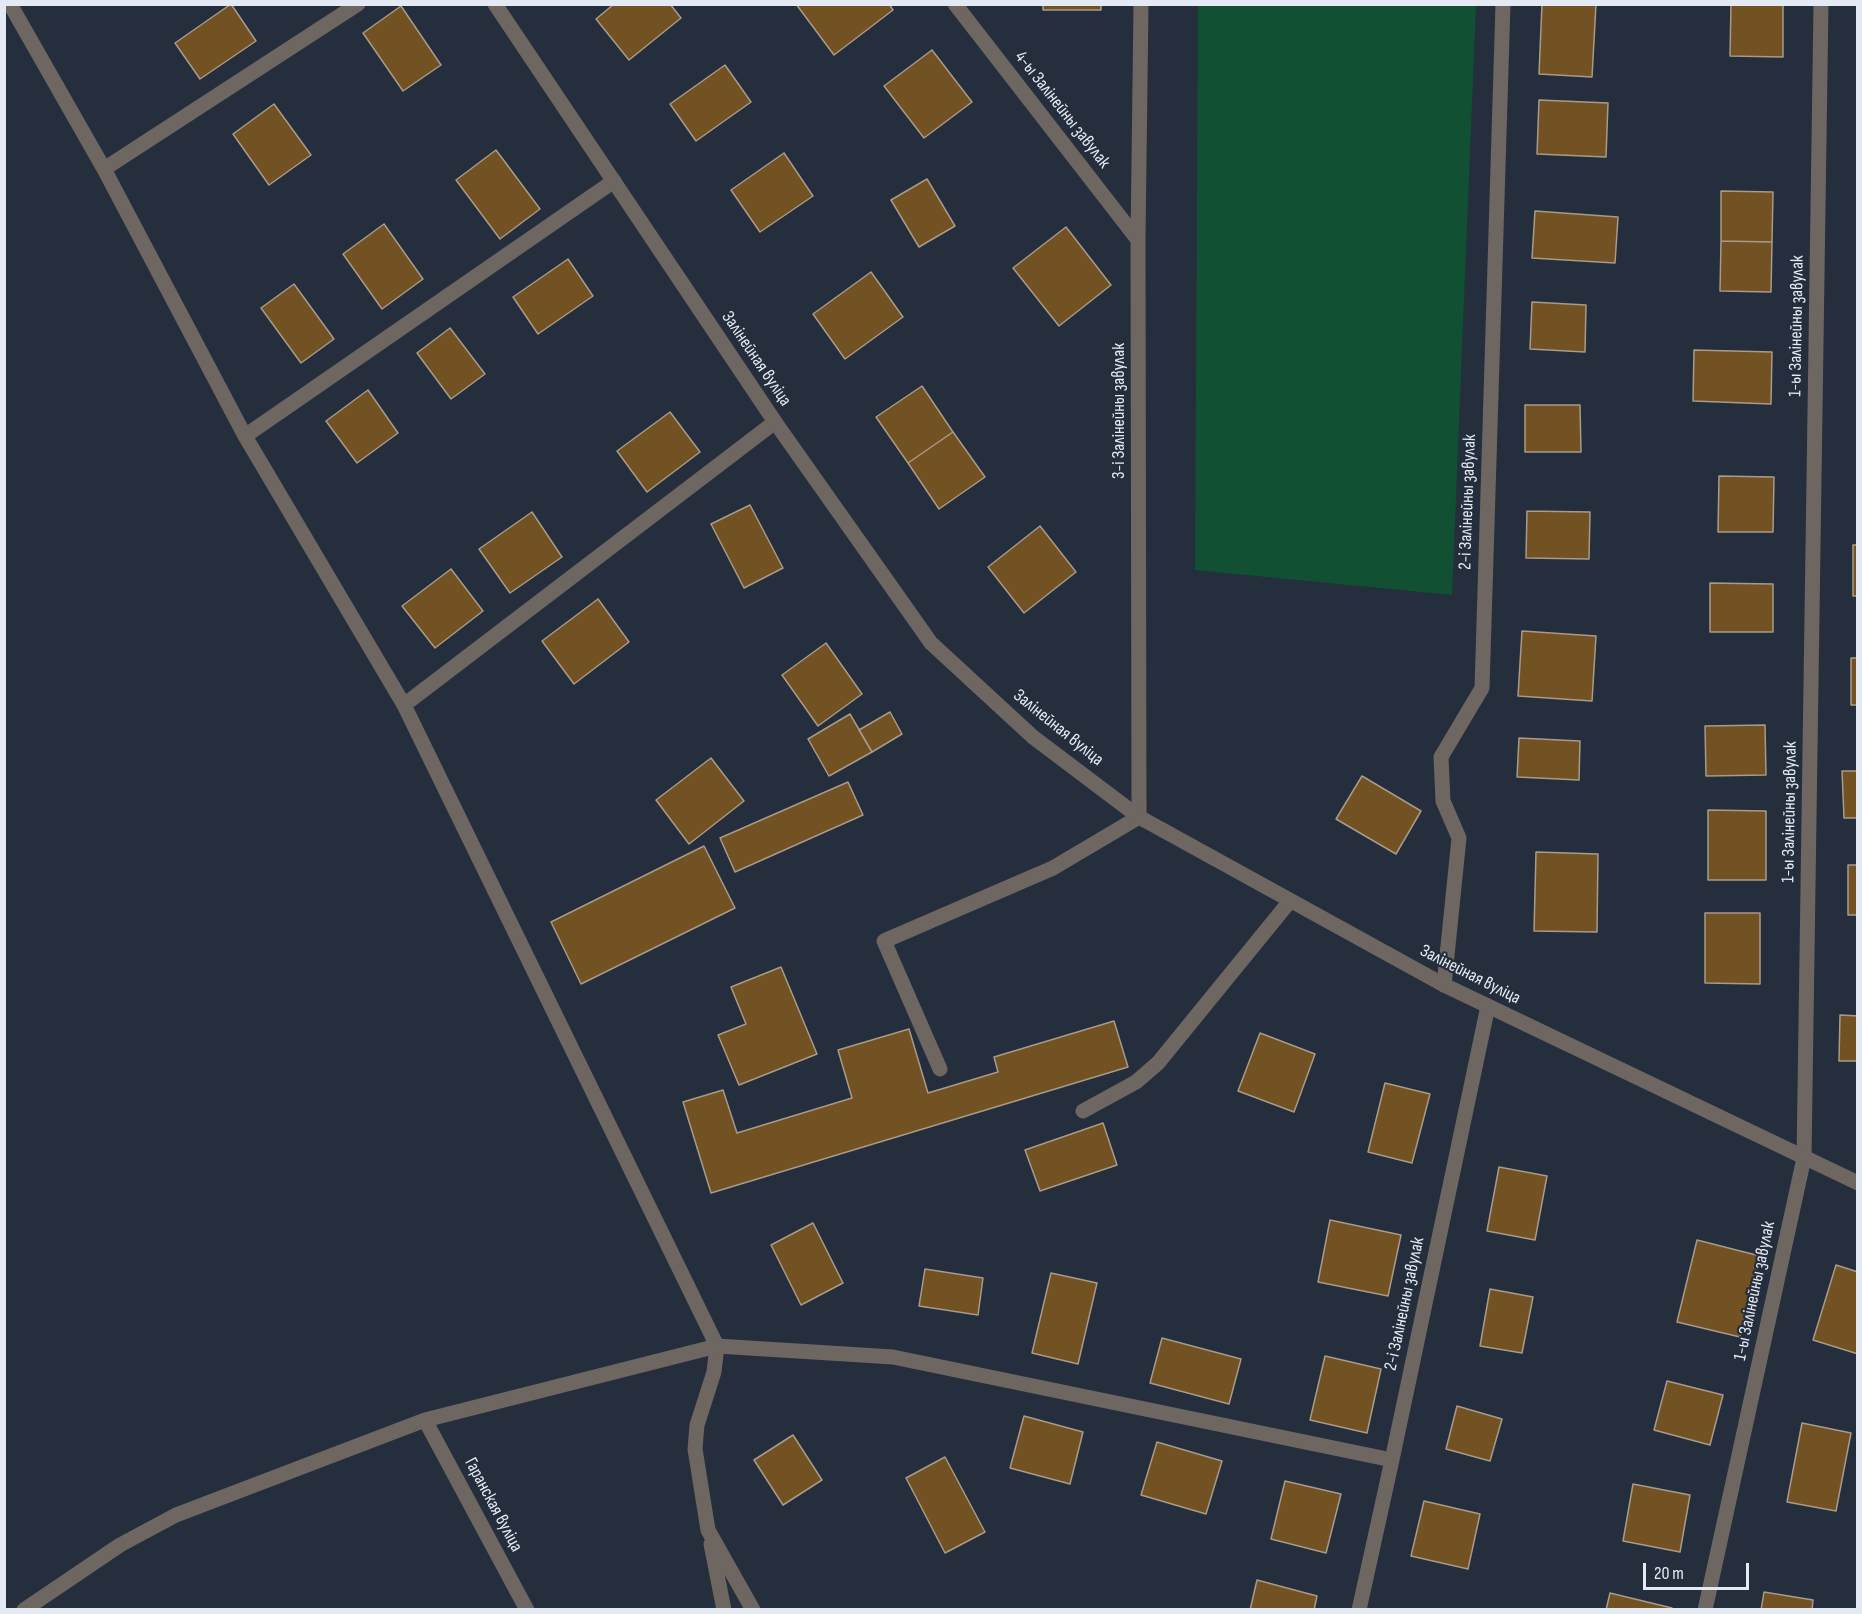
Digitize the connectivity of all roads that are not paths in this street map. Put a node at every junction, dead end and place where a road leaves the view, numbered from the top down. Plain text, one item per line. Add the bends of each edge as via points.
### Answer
1 (10, 4) edge
2 (358, 4) edge
3 (495, 4) edge
4 (956, 4) edge
5 (1141, 4) edge
6 (1503, 4) edge
7 (1821, 4) edge
8 (104, 169) junction
9 (614, 181) junction
10 (1138, 240) junction
11 (776, 422) junction
12 (245, 436) junction
13 (404, 705) junction
14 (1139, 817) junction
15 (1290, 900) junction
16 (1444, 985) junction
17 (1488, 1006) junction
18 (940, 1069) dead end
19 (1083, 1111) dead end
20 (1804, 1158) junction
21 (1857, 1183) edge
22 (717, 1346) junction
23 (425, 1420) junction
24 (1392, 1460) junction
25 (708, 1530) junction
26 (24, 1610) edge
27 (527, 1610) edge
28 (724, 1610) edge
29 (753, 1610) edge
30 (1359, 1610) edge
31 (1705, 1610) edge

1 - 8 street
2 - 8 street
3 - 9 street, Залінейная вуліца
4 - 10 street, 4-ы Залінейны завулак
5 - 10 street, 3-і Залінейны завулак
6 - 16 street, 2-і Залінейны завулак via 1482,688 1441,757 1443,801 1459,838
7 - 20 street, 1-ы Залінейны завулак
8 - 12 street
9 - 11 street, Залінейная вуліца
9 - 12 street
10 - 14 street, 3-і Залінейны завулак
11 - 13 street
11 - 14 street, Залінейная вуліца via 931,643 1033,737
12 - 13 street
13 - 22 street
14 - 15 street, Залінейная вуліца
14 - 18 street via 1053,868 884,941
15 - 16 street, Залінейная вуліца
15 - 19 street via 1158,1064 1136,1082
16 - 17 street, Залінейная вуліца
17 - 20 street, Залінейная вуліца
17 - 24 street, 2-і Залінейны завулак
20 - 21 street, Залінейная вуліца
20 - 31 street, 1-ы Залінейны завулак
22 - 23 street
22 - 24 street via 893,1357
22 - 25 street via 714,1372 697,1425 695,1449
23 - 26 street via 176,1515 120,1545
23 - 27 street, Гаранская вуліца
24 - 30 street, 2-і Залінейны завулак
25 - 28 street
25 - 29 street

